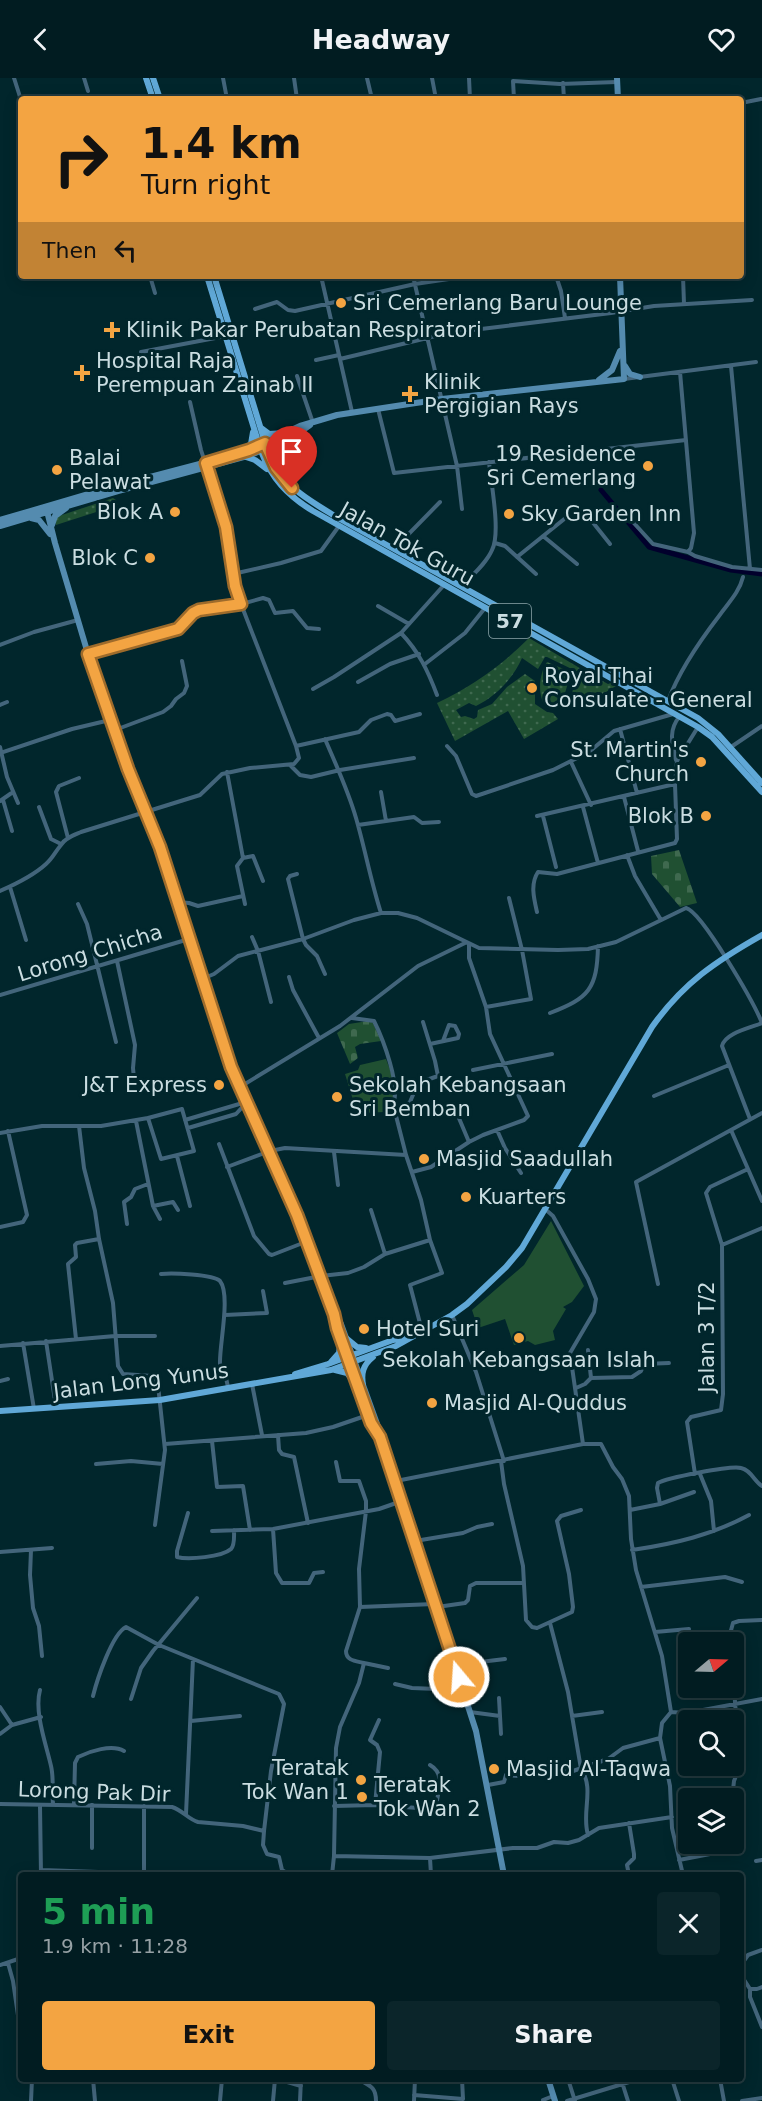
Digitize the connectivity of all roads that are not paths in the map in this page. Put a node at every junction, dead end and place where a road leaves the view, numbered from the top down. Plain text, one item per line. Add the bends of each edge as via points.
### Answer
1 (14, 78) edge
2 (84, 78) edge
3 (146, 78) edge
4 (153, 78) edge
5 (223, 78) edge
6 (294, 78) edge
7 (368, 78) edge
8 (432, 78) edge
9 (469, 78) edge
10 (617, 80) edge
11 (563, 83) junction
12 (88, 91) dead end
13 (20, 96) edge
14 (152, 96) edge
15 (158, 96) edge
16 (226, 96) edge
17 (297, 96) edge
18 (371, 96) edge
19 (435, 96) edge
20 (470, 96) edge
21 (514, 96) edge
22 (564, 96) edge
23 (618, 96) edge
24 (761, 99) edge
25 (744, 102) edge
26 (151, 279) edge
27 (208, 279) edge
28 (215, 279) edge
29 (322, 279) edge
30 (414, 279) edge
31 (449, 279) edge
32 (557, 279) edge
33 (620, 279) edge
34 (683, 279) edge
35 (415, 284) junction
36 (155, 292) dead end
37 (752, 300) dead end
38 (327, 304) junction
39 (684, 304) junction
40 (255, 309) dead end
41 (621, 312) junction
42 (565, 318) junction
43 (226, 336) junction
44 (428, 337) junction
45 (621, 339) junction
46 (620, 351) junction
47 (141, 352) dead end
48 (340, 357) junction
49 (316, 360) dead end
50 (623, 360) junction
51 (756, 362) dead end
52 (731, 366) junction
53 (680, 372) junction
54 (297, 376) dead end
55 (640, 377) junction
56 (622, 379) junction
57 (596, 382) junction
58 (442, 399) junction
59 (190, 402) dead end
60 (378, 408) junction
61 (352, 412) junction
62 (252, 421) junction
63 (313, 423) junction
64 (259, 425) junction
65 (285, 434) junction
66 (686, 440) junction
67 (281, 441) junction
68 (263, 447) junction
69 (234, 455) junction
70 (246, 457) junction
71 (489, 462) junction
72 (206, 465) junction
73 (457, 466) junction
74 (270, 472) junction
75 (278, 472) junction
76 (440, 502) dead end
77 (71, 505) junction
78 (462, 509) dead end
79 (45, 510) junction
80 (24, 519) junction
81 (0, 520) edge
82 (632, 521) dead end
83 (0, 526) edge
84 (339, 526) junction
85 (51, 531) junction
86 (543, 536) junction
87 (495, 543) junction
88 (610, 544) dead end
89 (394, 549) junction
90 (688, 552) junction
91 (517, 557) junction
92 (578, 564) dead end
93 (750, 569) junction
94 (762, 570) edge
95 (233, 574) junction
96 (536, 574) dead end
97 (743, 577) dead end
98 (444, 584) junction
99 (461, 586) junction
100 (241, 604) junction
101 (378, 606) dead end
102 (486, 607) junction
103 (78, 621) junction
104 (409, 624) junction
105 (319, 629) dead end
106 (401, 633) junction
107 (0, 645) edge
108 (88, 654) junction
109 (419, 654) junction
110 (182, 661) dead end
111 (425, 664) junction
112 (358, 682) dead end
113 (313, 689) dead end
114 (437, 694) dead end
115 (668, 701) junction
116 (7, 702) dead end
117 (0, 705) edge
118 (420, 714) dead end
119 (679, 714) junction
120 (110, 720) junction
121 (698, 726) junction
122 (762, 726) edge
123 (621, 729) junction
124 (114, 730) junction
125 (325, 739) junction
126 (296, 746) junction
127 (447, 746) dead end
128 (731, 747) junction
129 (1, 751) edge
130 (414, 758) dead end
131 (677, 760) junction
132 (571, 762) junction
133 (291, 766) junction
134 (340, 770) junction
135 (227, 772) junction
136 (79, 778) dead end
137 (762, 783) edge
138 (675, 784) junction
139 (13, 792) junction
140 (381, 792) dead end
141 (762, 792) edge
142 (637, 794) junction
143 (624, 797) junction
144 (1, 800) edge
145 (18, 803) dead end
146 (591, 805) junction
147 (39, 807) dead end
148 (583, 807) junction
149 (144, 813) junction
150 (537, 816) dead end
151 (543, 816) junction
152 (386, 821) junction
153 (439, 822) dead end
154 (358, 825) junction
155 (12, 831) dead end
156 (68, 838) junction
157 (61, 844) junction
158 (638, 851) junction
159 (627, 855) junction
160 (243, 858) junction
161 (598, 863) junction
162 (556, 867) dead end
163 (297, 874) dead end
164 (263, 881) dead end
165 (10, 887) junction
166 (0, 891) edge
167 (243, 896) junction
168 (509, 898) dead end
169 (178, 902) junction
170 (78, 904) dead end
171 (245, 904) dead end
172 (537, 912) dead end
173 (381, 914) junction
174 (661, 920) junction
175 (762, 935) edge
176 (252, 937) dead end
177 (189, 939) junction
178 (303, 939) junction
179 (26, 940) dead end
180 (467, 944) junction
181 (598, 946) junction
182 (522, 950) junction
183 (258, 951) junction
184 (724, 956) junction
185 (117, 961) junction
186 (97, 967) junction
187 (325, 974) dead end
188 (289, 977) dead end
189 (202, 979) junction
190 (0, 995) edge
191 (271, 1002) dead end
192 (486, 1007) junction
193 (550, 1013) dead end
194 (352, 1018) junction
195 (423, 1022) dead end
196 (762, 1023) edge
197 (319, 1038) junction
198 (443, 1041) junction
199 (116, 1042) dead end
200 (430, 1044) junction
201 (552, 1054) dead end
202 (505, 1063) junction
203 (729, 1065) junction
204 (473, 1070) dead end
205 (240, 1087) junction
206 (135, 1090) dead end
207 (654, 1096) dead end
208 (247, 1102) junction
209 (453, 1104) dead end
210 (762, 1113) edge
211 (396, 1114) junction
212 (148, 1118) junction
213 (750, 1119) junction
214 (185, 1120) junction
215 (136, 1121) junction
216 (79, 1126) junction
217 (188, 1128) junction
218 (497, 1130) junction
219 (731, 1130) junction
220 (8, 1131) junction
221 (0, 1133) edge
222 (469, 1142) junction
223 (219, 1144) dead end
224 (270, 1151) junction
225 (334, 1152) junction
226 (406, 1155) junction
227 (177, 1156) junction
228 (227, 1167) junction
229 (748, 1169) junction
230 (412, 1173) junction
231 (521, 1173) dead end
232 (148, 1184) junction
233 (338, 1185) dead end
234 (762, 1201) edge
235 (153, 1206) junction
236 (190, 1206) dead end
237 (545, 1209) junction
238 (178, 1210) dead end
239 (371, 1210) dead end
240 (160, 1219) dead end
241 (127, 1224) dead end
242 (0, 1227) edge
243 (762, 1228) edge
244 (99, 1239) junction
245 (430, 1240) junction
246 (308, 1241) junction
247 (722, 1245) junction
248 (385, 1254) junction
249 (160, 1274) dead end
250 (321, 1276) junction
251 (285, 1283) dead end
252 (658, 1284) dead end
253 (262, 1291) dead end
254 (225, 1315) junction
255 (452, 1315) junction
256 (422, 1331) junction
257 (115, 1336) junction
258 (155, 1336) dead end
259 (76, 1339) junction
260 (344, 1339) junction
261 (46, 1341) junction
262 (23, 1343) junction
263 (0, 1346) edge
264 (379, 1349) junction
265 (588, 1350) dead end
266 (351, 1359) junction
267 (669, 1363) dead end
268 (329, 1367) junction
269 (591, 1378) junction
270 (8, 1379) dead end
271 (0, 1380) edge
272 (252, 1384) junction
273 (360, 1385) junction
274 (229, 1388) junction
275 (576, 1388) junction
276 (160, 1400) junction
277 (56, 1408) junction
278 (35, 1409) junction
279 (0, 1411) edge
280 (368, 1415) junction
281 (262, 1435) junction
282 (278, 1435) junction
283 (380, 1437) junction
284 (212, 1441) junction
285 (165, 1444) junction
286 (583, 1444) junction
287 (503, 1461) junction
288 (336, 1462) dead end
289 (96, 1464) dead end
290 (163, 1464) junction
291 (698, 1474) junction
292 (395, 1481) junction
293 (762, 1486) edge
294 (693, 1492) dead end
295 (402, 1501) junction
296 (660, 1504) junction
297 (581, 1510) dead end
298 (630, 1510) junction
299 (366, 1511) junction
300 (189, 1513) dead end
301 (749, 1515) dead end
302 (308, 1523) junction
303 (492, 1524) dead end
304 (155, 1525) dead end
305 (273, 1529) junction
306 (234, 1530) junction
307 (250, 1530) junction
308 (212, 1531) dead end
309 (714, 1531) junction
310 (415, 1541) junction
311 (52, 1548) dead end
312 (31, 1550) junction
313 (632, 1550) junction
314 (0, 1552) edge
315 (323, 1572) dead end
316 (742, 1582) dead end
317 (523, 1583) junction
318 (641, 1587) junction
319 (197, 1598) dead end
320 (436, 1606) junction
321 (360, 1607) junction
322 (762, 1620) edge
323 (550, 1623) junction
324 (689, 1629) dead end
325 (655, 1632) junction
326 (731, 1632) edge
327 (159, 1645) junction
328 (42, 1656) dead end
329 (193, 1659) junction
330 (505, 1659) dead end
331 (364, 1663) junction
332 (455, 1665) junction
333 (388, 1668) dead end
334 (395, 1684) dead end
335 (40, 1690) dead end
336 (463, 1690) junction
337 (93, 1696) dead end
338 (499, 1698) dead end
339 (735, 1698) edge
340 (131, 1699) dead end
341 (762, 1700) edge
342 (735, 1704) junction
343 (0, 1707) edge
344 (470, 1712) junction
345 (602, 1712) dead end
346 (671, 1712) junction
347 (240, 1716) dead end
348 (500, 1716) junction
349 (572, 1716) junction
350 (41, 1717) junction
351 (379, 1720) dead end
352 (191, 1721) junction
353 (12, 1725) junction
354 (0, 1734) edge
355 (501, 1734) dead end
356 (660, 1738) junction
357 (124, 1751) dead end
358 (430, 1765) dead end
359 (581, 1768) junction
360 (488, 1785) junction
361 (733, 1788) edge
362 (0, 1804) edge
363 (74, 1804) junction
364 (53, 1805) junction
365 (92, 1805) junction
366 (375, 1805) junction
367 (40, 1806) junction
368 (144, 1806) junction
369 (334, 1806) junction
370 (186, 1814) junction
371 (672, 1817) junction
372 (629, 1823) junction
373 (264, 1831) junction
374 (588, 1835) junction
375 (92, 1848) dead end
376 (499, 1849) junction
377 (710, 1854) edge
378 (334, 1856) junction
379 (430, 1858) junction
380 (680, 1860) junction
381 (762, 1860) edge
382 (756, 1861) dead end
383 (42, 1872) edge
384 (144, 1872) edge
385 (293, 1872) edge
386 (332, 1872) edge
387 (431, 1872) edge
388 (503, 1872) edge
389 (628, 1872) edge
390 (682, 1872) edge
391 (762, 1950) edge
392 (18, 1959) edge
393 (744, 1961) edge
394 (8, 1963) junction
395 (0, 1965) edge
396 (744, 1980) edge
397 (762, 1987) edge
398 (750, 1989) junction
399 (18, 2015) edge
400 (762, 2027) edge
401 (32, 2082) edge
402 (93, 2082) edge
403 (222, 2082) edge
404 (276, 2082) edge
405 (287, 2082) edge
406 (301, 2082) edge
407 (364, 2082) edge
408 (415, 2082) edge
409 (462, 2082) edge
410 (549, 2082) edge
411 (569, 2082) edge
412 (622, 2082) edge
413 (673, 2082) edge
414 (721, 2082) edge
415 (301, 2086) junction
416 (414, 2095) junction
417 (762, 2098) edge
418 (554, 2099) edge
419 (463, 2100) edge
420 (574, 2100) edge
421 (31, 2101) edge
422 (95, 2101) edge
423 (220, 2101) edge
424 (273, 2101) edge
425 (300, 2101) edge
426 (376, 2101) edge
427 (414, 2101) edge
428 (544, 2101) edge
429 (567, 2101) edge
430 (628, 2101) edge
431 (679, 2101) edge
432 (724, 2101) edge
433 (742, 2101) edge

1 - 13 street
2 - 12 street
3 - 14 main road
4 - 15 main road
5 - 16 street
6 - 17 street
7 - 18 street
8 - 19 street
9 - 20 street
10 - 11 street
10 - 23 main road
11 - 21 street via 513,81
11 - 22 street
24 - 25 street
26 - 36 street
27 - 43 main road, Jalan Tok Guru / 57
28 - 64 main road, Jalan Tok Guru / 57
29 - 38 street
30 - 35 street
31 - 35 street
32 - 42 street
33 - 41 main road
34 - 39 street
35 - 38 street
35 - 44 street
37 - 39 street
38 - 40 street via 295,311 277,302
38 - 48 street
39 - 41 street
41 - 42 street
41 - 45 main road
42 - 44 street
43 - 47 street
43 - 62 main road, Jalan Tok Guru / 57
44 - 48 street
44 - 58 street
45 - 46 main road
45 - 50 main road
46 - 56 main road
46 - 57 main road via 612,370
48 - 49 street
48 - 61 street
50 - 55 main road via 627,371
50 - 56 main road
51 - 52 street
52 - 53 street
52 - 93 street
53 - 55 street
53 - 66 street
54 - 63 street
55 - 56 street
56 - 57 main road
57 - 58 main road
58 - 60 main road
58 - 73 street
59 - 72 street
60 - 61 main road
60 - 73 street via 394,473
61 - 63 main road
62 - 68 main road, Jalan Tok Guru / 57
62 - 69 main road via 252,442
63 - 65 main road
63 - 67 main road
64 - 65 main road via 269,434
64 - 68 main road, Jalan Tok Guru / 57
65 - 68 main road
66 - 71 street
66 - 90 street via 694,533
67 - 68 main road
67 - 75 main road via 275,458
68 - 69 main road
68 - 70 main road
68 - 74 main road, Jalan Tok Guru / 57
68 - 75 main road, Jalan Tok Guru / 57
69 - 72 main road
70 - 72 main road
70 - 74 main road
71 - 73 street
71 - 87 street
72 - 77 main road
72 - 79 main road
72 - 95 street via 226,527
73 - 78 street
74 - 84 main road, Jalan Tok Guru / 57 via 293,498
75 - 89 main road, Jalan Tok Guru / 57 via 304,497
76 - 89 street
77 - 79 main road
77 - 85 main road via 54,518
79 - 80 main road
79 - 81 main road
79 - 85 main road
80 - 83 main road
80 - 85 main road via 39,520
82 - 90 street via 650,543
84 - 95 street via 321,550
84 - 98 main road, Jalan Tok Guru / 57
85 - 103 main road
86 - 88 street via 580,508
86 - 91 street
86 - 92 street
87 - 91 street
87 - 99 street via 486,560
89 - 99 main road, Jalan Tok Guru / 57
90 - 93 street
91 - 96 street
93 - 94 street
95 - 100 street
97 - 115 street via 739,590 675,681
98 - 102 main road, Jalan Tok Guru / 57
98 - 104 street
99 - 115 main road, Jalan Tok Guru / 57
100 - 105 street via 266,598 275,613 292,611 307,628
100 - 108 street via 199,610 178,629
100 - 126 street
101 - 104 street
102 - 111 street via 465,633
102 - 119 main road, Jalan Tok Guru / 57
103 - 107 street
103 - 108 main road
104 - 106 street
106 - 109 street
106 - 113 street
108 - 120 main road
109 - 111 street
109 - 112 street via 390,664
110 - 124 street via 187,686 184,693 163,712
111 - 114 street
115 - 128 main road, Jalan Tok Guru / 57 via 708,725
116 - 117 street
118 - 125 street via 395,721 387,714 371,720 359,732
119 - 121 main road, Jalan Tok Guru / 57
119 - 123 street
119 - 131 street via 672,732
120 - 124 main road
120 - 129 street
121 - 131 street
121 - 141 main road, Jalan Tok Guru / 57
122 - 128 street
123 - 132 street
123 - 142 street
124 - 149 main road
125 - 126 street
125 - 134 street
126 - 133 street via 299,758
127 - 132 street via 476,796
128 - 137 main road, Jalan Tok Guru / 57
129 - 139 street
130 - 134 street
131 - 138 street
132 - 146 street
133 - 134 street via 305,777
133 - 135 street
134 - 154 street
135 - 149 street via 218,776 203,794
135 - 160 street
136 - 156 street via 59,786 56,792
138 - 142 street
138 - 158 street via 676,841
139 - 144 street
139 - 145 street
140 - 152 street
142 - 143 street
143 - 146 street
143 - 158 street
144 - 155 street
146 - 148 street
147 - 157 street via 51,839
148 - 151 street
148 - 161 street
149 - 156 street
149 - 169 main road
150 - 151 street
151 - 162 street
152 - 153 street via 415,817 422,823
152 - 154 street
154 - 173 street
156 - 157 street
157 - 165 street via 45,866
158 - 159 street
159 - 161 street
159 - 174 street
160 - 164 street via 253,856
160 - 167 street via 237,866
161 - 172 street via 557,874 536,873 533,887
163 - 178 street via 288,879
165 - 166 street
165 - 179 street
167 - 169 street via 198,906
167 - 171 street
168 - 182 street
169 - 177 main road
170 - 186 street
173 - 178 street
173 - 180 street via 417,918
174 - 181 street
174 - 184 street via 680,910 691,910
175 - 184 main road, Jalan Long Yunus
176 - 183 street
177 - 185 street, Lorong Chicha
177 - 189 main road
178 - 183 street
178 - 187 street via 316,954
180 - 182 street via 490,950
180 - 192 street
180 - 194 street via 418,966
181 - 182 street
181 - 193 street via 597,974 591,988 582,998
182 - 192 street via 531,999
183 - 189 street via 235,957
183 - 191 street
184 - 196 street
184 - 237 main road, Jalan Long Yunus via 685,987 652,1027
185 - 186 street, Lorong Chicha
185 - 206 street via 135,1046
186 - 190 street, Lorong Chicha
186 - 199 street
188 - 197 street
189 - 205 main road
192 - 202 street via 490,1034
194 - 197 street
194 - 211 street via 375,1022 393,1079
195 - 200 street
196 - 203 street via 724,1039 722,1046
197 - 205 street
198 - 198 street via 449,1025 455,1026 458,1038
198 - 200 street
200 - 211 street via 438,1076 418,1083 410,1102
201 - 202 street
202 - 204 street
202 - 218 street via 528,1116
203 - 207 street
203 - 213 street
205 - 208 main road
208 - 214 street
208 - 217 street via 236,1114
208 - 224 main road
209 - 222 street
210 - 213 street
211 - 226 street
212 - 214 street via 182,1109
212 - 215 street
212 - 227 street via 159,1158
213 - 219 street
214 - 217 street
215 - 216 street
215 - 232 street
216 - 220 street
216 - 244 street
217 - 227 street via 194,1151
218 - 222 street
218 - 231 street
219 - 229 street
219 - 252 street via 636,1182
220 - 221 street
220 - 242 street via 27,1215 23,1222
222 - 230 street via 431,1167
223 - 228 street
224 - 225 street via 285,1148
224 - 228 street
224 - 246 main road
225 - 226 street
225 - 233 street
226 - 230 street
227 - 236 street
228 - 246 street via 254,1236 268,1254
229 - 234 street
229 - 247 street via 706,1190
230 - 245 street
232 - 235 street
232 - 241 street via 135,1189 124,1202
235 - 238 street via 173,1202
235 - 240 street
237 - 255 main road, Jalan Long Yunus via 514,1259
237 - 275 street via 553,1216 596,1299 594,1312 570,1353
239 - 248 street
243 - 247 street
244 - 257 street via 113,1303
244 - 259 street via 76,1244 76,1257 68,1264
245 - 248 street
245 - 256 street via 441,1274 410,1286
246 - 250 main road
247 - 291 street, Jalan 3 T/2 via 723,1406 688,1420
248 - 250 street via 348,1273
249 - 254 street via 220,1281
250 - 251 street
250 - 260 main road
253 - 254 street via 267,1313
254 - 274 street via 220,1364
255 - 256 main road, Jalan Long Yunus
255 - 287 street via 476,1372
256 - 264 main road, Jalan Long Yunus via 396,1346
257 - 258 street
257 - 259 street
257 - 276 street via 120,1371 127,1376 152,1376
259 - 261 street
260 - 264 main road via 361,1348
260 - 266 main road
260 - 268 main road
261 - 262 street
261 - 277 street
262 - 263 street
262 - 278 street
264 - 266 main road, Jalan Long Yunus
264 - 273 main road via 365,1364
265 - 269 street
266 - 268 main road, Jalan Long Yunus
266 - 273 main road
267 - 269 street via 644,1364 632,1377
268 - 272 main road, Jalan Long Yunus
268 - 273 main road via 344,1371
269 - 275 street
270 - 271 street
272 - 274 main road, Jalan Long Yunus
272 - 281 street
273 - 280 main road
273 - 283 main road
274 - 276 main road, Jalan Long Yunus
275 - 286 street
276 - 277 main road, Jalan Long Yunus
276 - 285 street
277 - 278 main road, Jalan Long Yunus
278 - 279 main road, Jalan Long Yunus
280 - 282 street via 319,1430
280 - 283 main road
281 - 282 street
281 - 284 street
282 - 302 street via 279,1450 294,1457
283 - 292 main road
284 - 285 street
284 - 307 street via 217,1487 243,1486
285 - 290 street
286 - 287 street
286 - 298 street via 601,1444 622,1479
287 - 292 street
287 - 317 street
288 - 299 street via 340,1481 359,1481
289 - 290 street
290 - 304 street
291 - 293 street via 742,1468
291 - 296 street via 658,1483
291 - 309 street via 711,1501
292 - 295 main road
294 - 296 street
295 - 299 street
295 - 310 main road
296 - 298 street
297 - 323 street via 557,1521 573,1607 568,1615
298 - 313 street
299 - 302 street
299 - 321 street via 359,1569
300 - 306 street via 177,1557 191,1560 227,1552 234,1544
301 - 309 street
302 - 305 street
303 - 310 street
305 - 307 street
305 - 315 street via 276,1573 282,1583 309,1583 314,1573
306 - 307 street
306 - 308 street
309 - 313 street via 680,1542
310 - 320 main road
311 - 312 street
312 - 314 street
312 - 328 street via 33,1608
313 - 318 street
316 - 318 street via 725,1577
317 - 320 street via 476,1583 470,1586 465,1603
317 - 323 street via 528,1624 537,1628
318 - 325 street
319 - 327 street
320 - 321 street
320 - 332 main road
321 - 331 street via 346,1656
322 - 326 street via 733,1623
323 - 349 street
324 - 325 street
325 - 346 street
327 - 329 street
327 - 337 street via 123,1628 99,1673
327 - 340 street via 141,1668
329 - 352 street, Lorong Pak Dir
329 - 373 street via 282,1698 283,1719 271,1771
330 - 332 street
331 - 333 street
331 - 369 street via 340,1727
332 - 336 main road
334 - 336 street
335 - 350 street
336 - 344 main road
338 - 348 street
339 - 342 street
341 - 342 street
342 - 346 street
342 - 361 street via 742,1761
343 - 353 street
344 - 348 street
344 - 360 main road
345 - 349 street
346 - 356 street via 662,1723
347 - 352 street
348 - 355 street
349 - 359 street
350 - 353 street
350 - 364 street via 51,1767
351 - 366 street via 370,1740 380,1752
352 - 370 street, Lorong Pak Dir
353 - 354 street
356 - 359 street via 623,1748 608,1759
356 - 371 street
357 - 363 street via 108,1748 78,1757
358 - 366 street via 438,1771 440,1780 433,1809
359 - 360 street via 506,1775 504,1782
359 - 374 street via 588,1786
360 - 376 main road
362 - 367 street, Lorong Pak Dir
363 - 364 street, Lorong Pak Dir
363 - 365 street, Lorong Pak Dir
364 - 367 street, Lorong Pak Dir
365 - 368 street, Lorong Pak Dir
365 - 375 street
366 - 369 street
367 - 383 street
368 - 370 street, Lorong Pak Dir via 172,1807
368 - 384 street
369 - 378 street
370 - 373 street, Lorong Pak Dir via 198,1822
371 - 372 street
371 - 380 street
372 - 374 street via 599,1828
372 - 389 street via 634,1858 627,1865
373 - 385 street via 265,1851 279,1857 282,1870
374 - 376 street via 537,1848
376 - 379 street
376 - 388 main road
377 - 380 street
378 - 379 street
378 - 386 street
379 - 387 street
380 - 390 street
381 - 382 street
391 - 393 street
392 - 394 street
394 - 395 street
394 - 399 street
396 - 398 street
397 - 398 street
398 - 400 street
401 - 421 street
402 - 422 street
403 - 423 street
404 - 424 street
405 - 415 street
406 - 415 street
407 - 426 street via 372,2086
408 - 416 street
409 - 419 street
410 - 418 main road
411 - 420 street
412 - 420 street
412 - 430 street
413 - 431 street
414 - 432 street
415 - 425 street
416 - 419 street
416 - 427 street
417 - 433 street
418 - 428 street
420 - 429 street

